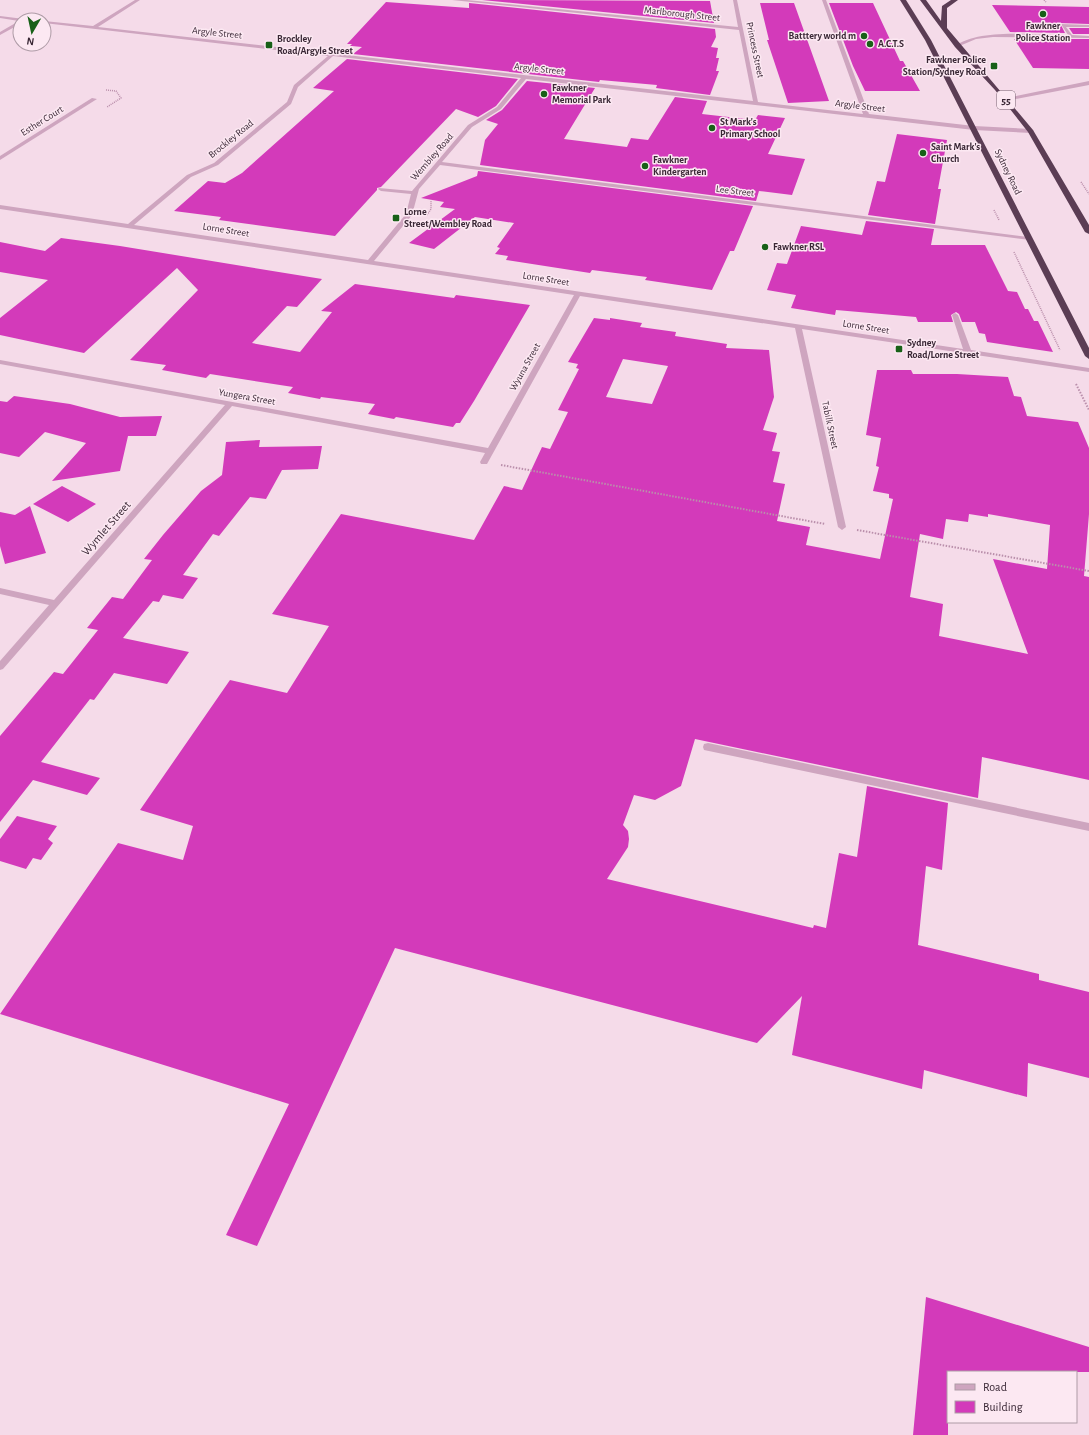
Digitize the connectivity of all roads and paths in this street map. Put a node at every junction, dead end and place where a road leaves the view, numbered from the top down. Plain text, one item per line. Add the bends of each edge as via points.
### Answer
1 (138, 0) edge
2 (454, 0) edge
3 (735, 0) edge
4 (824, 0) edge
5 (903, 0) edge
6 (923, 0) edge
7 (955, 0) edge
8 (1044, 0) edge
9 (1046, 2) dead end
10 (0, 17) edge
11 (12, 18) edge
12 (52, 23) edge
13 (1089, 26) edge
14 (12, 27) edge
15 (93, 28) junction
16 (741, 29) junction
17 (944, 30) junction
18 (0, 34) edge
19 (1071, 37) junction
20 (1089, 37) edge
21 (957, 46) junction
22 (332, 55) junction
23 (525, 77) junction
24 (1089, 83) edge
25 (94, 99) dead end
26 (1005, 99) junction
27 (756, 103) junction
28 (867, 116) junction
29 (974, 128) junction
30 (1031, 131) junction
31 (0, 158) edge
32 (439, 163) junction
33 (381, 189) dead end
34 (415, 193) junction
35 (0, 207) edge
36 (993, 208) dead end
37 (131, 225) junction
38 (1089, 232) edge
39 (1007, 236) junction
40 (1028, 239) junction
41 (370, 262) junction
42 (578, 293) junction
43 (955, 315) dead end
44 (798, 327) junction
45 (968, 353) junction
46 (1089, 356) edge
47 (0, 362) edge
48 (1068, 367) junction
49 (1089, 370) edge
50 (230, 404) junction
51 (1089, 410) edge
52 (490, 451) junction
53 (484, 462) joint
54 (842, 527) junction
55 (1089, 571) edge
56 (0, 591) edge
57 (56, 603) junction
58 (0, 667) edge
59 (708, 747) dead end
60 (1089, 827) edge

1 - 15 street
2 - 16 street, Marlborough Street
3 - 16 street, Princess Street
4 - 28 street
5 - 29 highway, Sydney Road via 928,40
6 - 17 highway, 55
7 - 17 highway via 944,7
8 - 9 path
10 - 11 street
12 - 15 street, Argyle Street
13 - 19 street via 1063,26
14 - 18 street
15 - 22 street, Argyle Street
16 - 27 street, Princess Street
17 - 21 highway, 55
19 - 20 street
19 - 21 street via 993,36 975,38
21 - 26 highway, 55
22 - 23 street, Argyle Street
22 - 37 street, Brockley Road via 299,82 289,102 279,111 216,164 189,176
23 - 27 street, Argyle Street
23 - 32 street, Wembley Road via 499,108 470,126
24 - 26 street
25 - 31 street, Esther Court
26 - 30 highway, 55
27 - 28 street, Argyle Street
28 - 29 street, Argyle Street
29 - 30 street, Argyle Street
29 - 40 highway, Sydney Road
30 - 38 highway, 55
32 - 34 street, Wembley Road
32 - 39 street, Lee Street
33 - 34 street
34 - 41 street, Wembley Road via 409,215
35 - 37 street, Lorne Street
36 - 39 path
37 - 41 street, Lorne Street
39 - 40 street, Lee Street
39 - 48 path
40 - 46 highway, Sydney Road
41 - 42 street, Lorne Street
42 - 44 street, Lorne Street
42 - 52 street, Wyuna Street
43 - 45 street
44 - 45 street, Lorne Street
44 - 54 street, Tabilk Street
45 - 48 street, Lorne Street
47 - 50 street, Yungera Street
48 - 49 street, Lorne Street
48 - 51 path
50 - 52 street, Yungera Street
50 - 57 street, Wymlet Street
52 - 53 street, Wyuna Street
53 - 54 path
54 - 55 path
56 - 57 street
57 - 58 street, Wymlet Street
59 - 60 street

